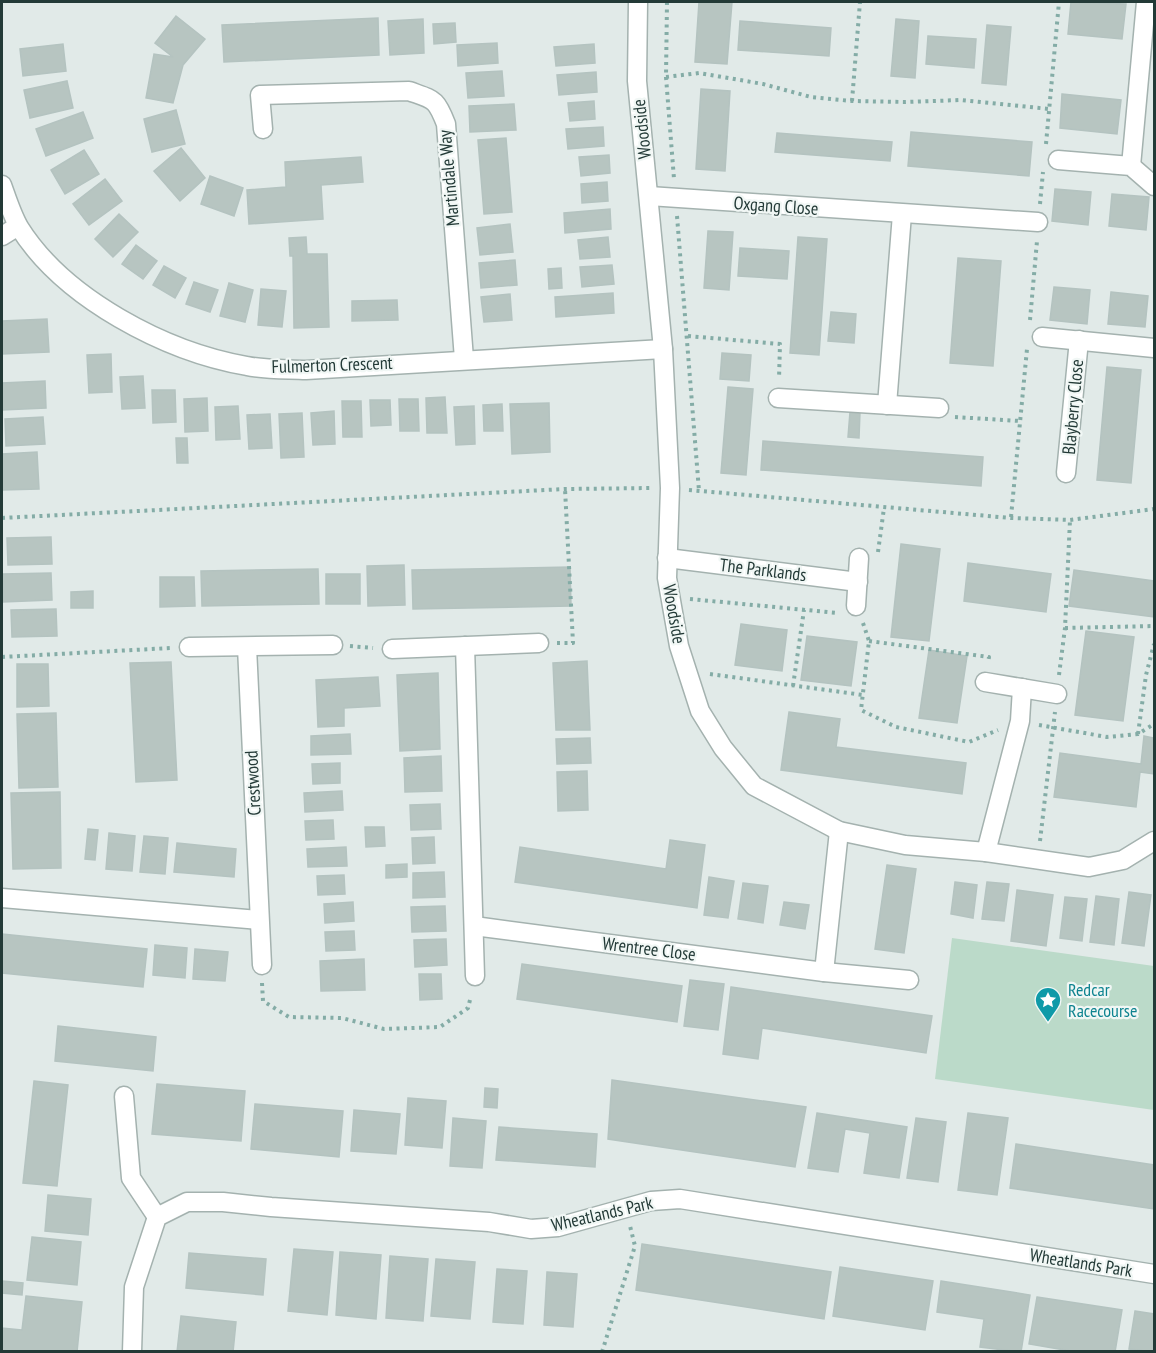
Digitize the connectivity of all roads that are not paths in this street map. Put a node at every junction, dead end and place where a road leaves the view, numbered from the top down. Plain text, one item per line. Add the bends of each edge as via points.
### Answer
1 (638, 2) edge
2 (1146, 2) edge
3 (263, 129) dead end
4 (1049, 160) road end
5 (1131, 166) junction
6 (2, 185) edge
7 (1155, 186) edge
8 (649, 196) junction
9 (902, 214) junction
10 (1038, 222) road end
11 (18, 226) junction
12 (2, 236) edge
13 (1079, 340) junction
14 (1035, 341) road end
15 (1155, 348) edge
16 (663, 349) junction
17 (464, 359) junction
18 (778, 398) road end
19 (887, 405) junction
20 (939, 408) road end
21 (1066, 473) dead end
22 (667, 558) junction
23 (859, 558) road end
24 (858, 582) junction
25 (857, 610) road end
26 (538, 644) road end
27 (333, 645) road end
28 (189, 646) road end
29 (465, 646) junction
30 (247, 647) junction
31 (392, 649) road end
32 (985, 682) road end
33 (1022, 688) junction
34 (1057, 694) road end
35 (839, 831) junction
36 (1155, 841) edge
37 (986, 852) junction
38 (2, 898) edge
39 (259, 920) junction
40 (474, 926) junction
41 (262, 964) road end
42 (824, 972) junction
43 (475, 976) road end
44 (909, 980) dead end
45 (124, 1096) dead end
46 (157, 1217) junction
47 (1155, 1274) edge
48 (132, 1352) edge

1 - 8 street, Woodside via 637,81
2 - 5 street
3 - 17 street, Martindale Way via 260,95 409,91 439,105 446,124
4 - 5 street
5 - 7 street
6 - 11 street, Fulmerton Crescent
8 - 9 street, Oxgang Close
8 - 16 street, Woodside
9 - 10 street, Oxgang Close
9 - 19 street
11 - 12 street
11 - 17 street, Fulmerton Crescent via 37,251 105,310 153,337 193,353 248,367 306,370
13 - 14 street
13 - 15 street
13 - 21 street, Blayberry Close
16 - 17 street, Fulmerton Crescent
16 - 22 street, Woodside via 670,488
18 - 19 street
19 - 20 street
22 - 24 street, The Parklands
22 - 35 street, Woodside via 667,578 687,670 700,711 723,748 754,786
23 - 24 street
24 - 25 street
26 - 29 street
27 - 30 street
28 - 30 street
29 - 31 street
29 - 40 street
30 - 39 street, Crestwood
32 - 33 street
33 - 34 street
33 - 37 street via 1020,721
35 - 37 street, Woodside via 904,845
35 - 42 street
36 - 37 street, Woodside via 1123,860 1089,867
38 - 39 street
39 - 41 street, Crestwood
40 - 42 street, Wrentree Close
40 - 43 street
42 - 44 street, Wrentree Close
45 - 46 street via 131,1178
46 - 47 street, Wheatlands Park via 186,1202 223,1202 489,1222 531,1229 558,1227 651,1201 680,1199
46 - 48 street via 134,1287

